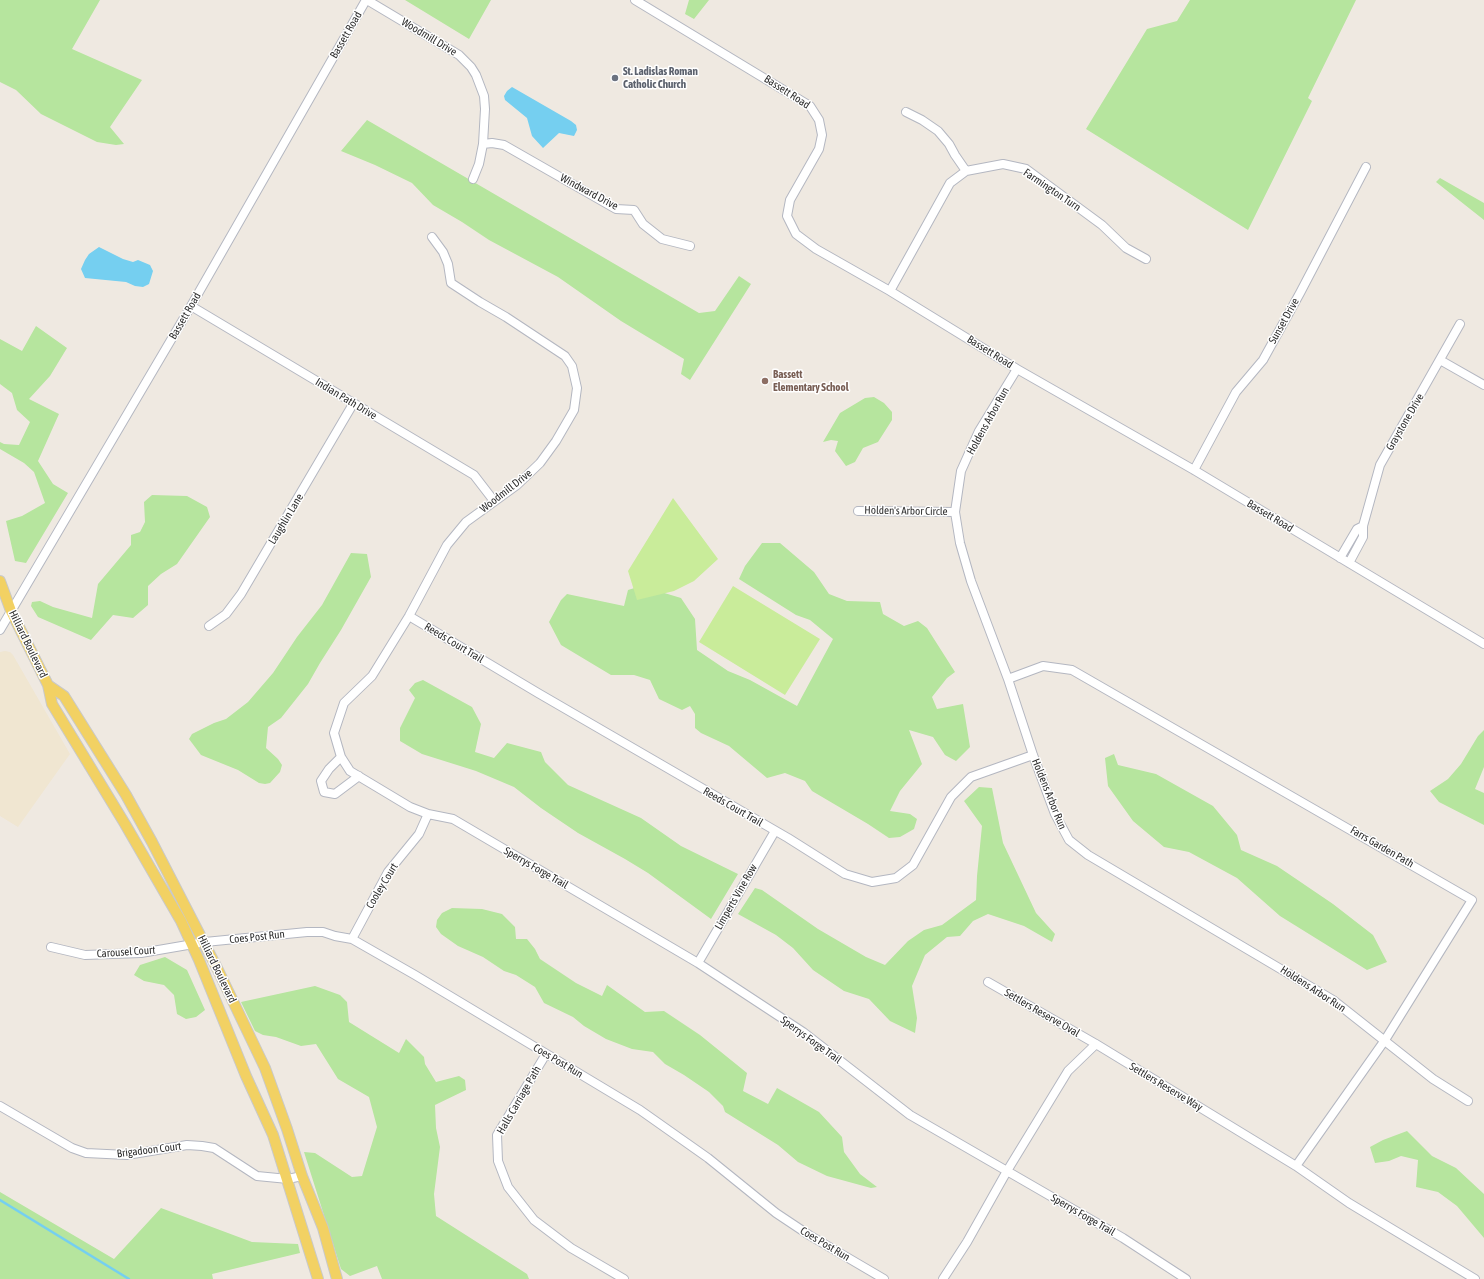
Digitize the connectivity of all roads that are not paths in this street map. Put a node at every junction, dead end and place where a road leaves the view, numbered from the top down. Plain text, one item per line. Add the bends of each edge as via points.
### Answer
1 (366, 0) edge
2 (635, 0) edge
3 (906, 112) dead end
4 (482, 144) junction
5 (1366, 167) dead end
6 (966, 171) junction
7 (474, 179) dead end
8 (432, 237) dead end
9 (690, 246) dead end
10 (1146, 259) dead end
11 (890, 291) junction
12 (191, 306) junction
13 (1460, 324) dead end
14 (1440, 360) junction
15 (1017, 368) junction
16 (1484, 385) edge
17 (353, 404) junction
18 (1194, 470) junction
19 (494, 501) junction
20 (858, 511) dead end
21 (955, 512) junction
22 (1363, 526) junction
23 (1340, 558) junction
24 (1349, 563) junction
25 (0, 581) edge
26 (11, 611) junction
27 (409, 616) junction
28 (209, 626) dead end
29 (0, 630) edge
30 (1484, 644) edge
31 (1008, 679) junction
32 (48, 685) junction
33 (1033, 755) junction
34 (341, 757) junction
35 (359, 776) junction
36 (428, 814) junction
37 (775, 831) junction
38 (352, 939) junction
39 (199, 943) junction
40 (51, 947) dead end
41 (698, 963) junction
42 (988, 982) dead end
43 (1385, 1040) junction
44 (1096, 1044) junction
45 (546, 1054) junction
46 (1468, 1102) dead end
47 (0, 1106) edge
48 (1296, 1166) junction
49 (1007, 1171) junction
50 (302, 1176) junction
51 (288, 1179) junction
52 (318, 1279) edge
53 (337, 1279) edge
54 (624, 1279) edge
55 (884, 1279) edge
56 (943, 1279) edge
57 (1186, 1279) edge
58 (1475, 1279) edge

1 - 4 street, Woodmill Drive via 459,55 471,67 484,96
1 - 12 street, Bassett Road
2 - 11 street, Bassett Road via 810,106 819,120 822,135 819,149 790,200 787,216 796,234 816,249
3 - 6 street via 938,131
4 - 7 street, Woodmill Drive
4 - 9 street, Windward Drive via 504,145 616,209 634,210 643,224 662,239
5 - 18 street, Sunset Drive via 1263,360 1236,392
6 - 10 street, Farmington Turn via 1003,164 1026,169 1102,225 1126,248
6 - 11 street, Farmington Turn via 950,183
8 - 19 street, Woodmill Drive via 448,264 451,283 565,356 572,366 578,388 574,410 540,463 517,485
11 - 15 street, Bassett Road
12 - 17 street, Indian Path Drive
12 - 26 street, Bassett Road
13 - 14 street, Graystone Drive
14 - 16 street
14 - 22 street, Graystone Drive via 1380,465
15 - 18 street, Bassett Road
15 - 21 street, Holdens Arbor Run via 979,431 961,471
17 - 19 street, Indian Path Drive via 474,475
17 - 28 street, Laughlin Lane via 241,594 226,614
18 - 23 street, Bassett Road
19 - 27 street, Woodmill Drive via 466,522 447,545
20 - 21 street, Holden's Arbor Circle
21 - 31 street, Holdens Arbor Run via 960,543 971,582
22 - 23 street, Graystone Drive via 1357,529
22 - 24 street, Graystone Drive via 1362,537
23 - 24 street, Bassett Road
24 - 30 street, Bassett Road
25 - 26 main road, Hilliard Boulevard
26 - 29 street, Bassett Road
26 - 32 main road, Hilliard Boulevard
27 - 34 street, Woodmill Drive via 372,676 344,703 334,733
27 - 37 street, Reeds Court Trail
31 - 33 street, Holdens Arbor Run
31 - 43 street, Farrs Garden Path via 1043,666 1072,670 1472,900
32 - 39 main road, Hilliard Boulevard via 52,704 181,921
32 - 39 main road, Hilliard Boulevard via 64,696 126,795 152,842
33 - 37 street, Reeds Court Trail via 971,777 951,796 913,864 896,878 872,882 845,874
33 - 43 street, Holdens Arbor Run via 1055,814 1069,840 1088,855 1333,1000
34 - 35 street, Sperrys Forge Trail via 350,771
34 - 35 street via 321,781 324,792 335,794
35 - 36 street, Sperrys Forge Trail via 410,807
36 - 38 street, Cooley Court via 419,834 388,872
36 - 41 street, Sperrys Forge Trail via 453,819
37 - 41 street, Limperts Vine Row
38 - 39 street, Coes Post Run via 323,932
38 - 45 street, Coes Post Run
39 - 40 street, Carousel Court via 141,953 85,955
39 - 50 main road, Hilliard Boulevard via 265,1068
39 - 51 main road, Hilliard Boulevard via 246,1076 273,1135
41 - 49 street, Sperrys Forge Trail via 803,1032 910,1115
42 - 44 street, Settlers Reserve Oval
43 - 46 street, Holdens Arbor Run via 1433,1079
43 - 48 street, Farrs Garden Path
44 - 48 street, Settlers Reserve Way
44 - 49 street via 1068,1072
45 - 54 street, Halls Carriage Path via 497,1135 498,1161 508,1187 534,1220 571,1248
45 - 55 street, Coes Post Run via 640,1110 708,1158 776,1213
47 - 51 street, Brigadoon Court via 72,1148 86,1153 127,1155 187,1145 202,1146 214,1148 257,1176
48 - 58 street, Settlers Reserve Way via 1349,1203
49 - 56 street
49 - 57 street, Sperrys Forge Trail via 1123,1238
50 - 51 street, Brigadoon Court
50 - 53 main road, Hilliard Boulevard via 323,1228
51 - 52 main road, Hilliard Boulevard

